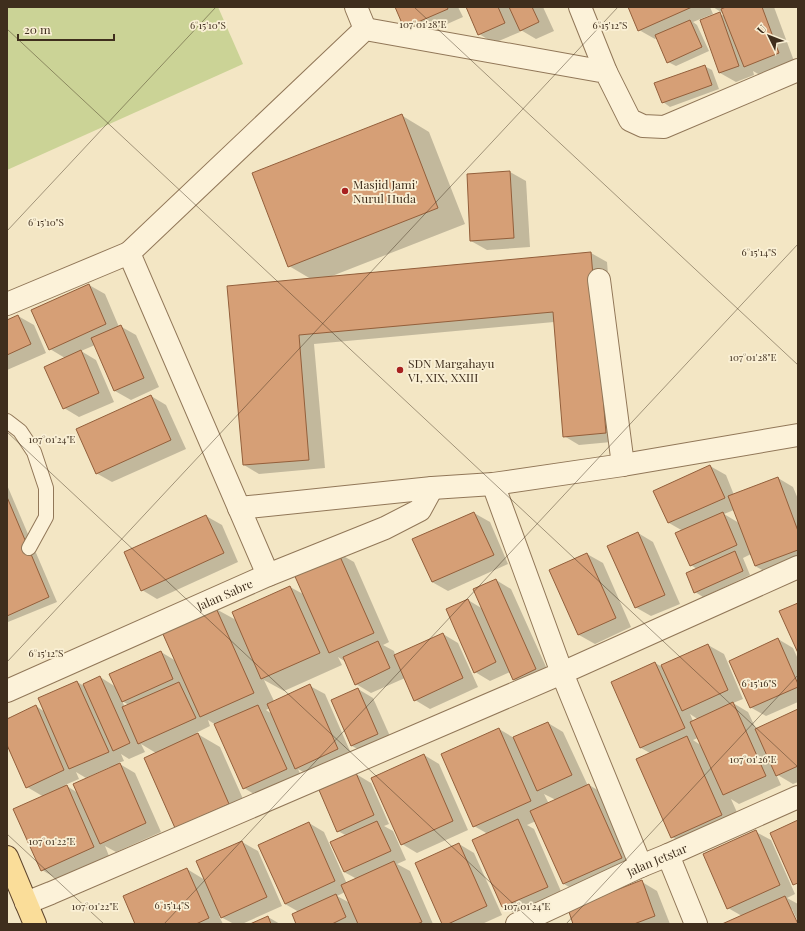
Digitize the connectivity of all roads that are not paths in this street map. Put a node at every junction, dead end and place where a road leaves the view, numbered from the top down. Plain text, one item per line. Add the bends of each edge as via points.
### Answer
1 (356, 7) edge
2 (580, 7) edge
3 (365, 29) junction
4 (798, 70) edge
5 (606, 72) junction
6 (129, 253) junction
7 (599, 280) dead end
8 (7, 304) edge
9 (7, 421) edge
10 (798, 436) edge
11 (623, 465) junction
12 (493, 484) junction
13 (432, 488) junction
14 (239, 508) junction
15 (29, 548) dead end
16 (798, 566) edge
17 (268, 575) junction
18 (562, 673) junction
19 (7, 691) edge
20 (798, 797) edge
21 (668, 855) junction
22 (7, 857) edge
23 (641, 866) junction
24 (26, 903) junction
25 (36, 924) edge
26 (517, 924) edge
27 (696, 924) edge

1 - 3 street
2 - 5 street
3 - 5 street
3 - 6 street
4 - 5 street via 664,127 643,126 630,120
6 - 8 street
6 - 14 street
7 - 11 street
9 - 15 lane via 20,431 34,452 46,488 46,517
10 - 11 street
11 - 12 street
12 - 13 street
12 - 18 street
13 - 14 street
13 - 17 street, Jalan Sabre via 420,510 385,528
14 - 17 street
16 - 18 street
17 - 19 street, Jalan Sabre
18 - 23 street
18 - 24 street
20 - 21 street, Jalan Jetstar
21 - 23 street, Jalan Jetstar
21 - 27 street
22 - 24 main road
23 - 26 street, Jalan Jetstar
24 - 25 main road

